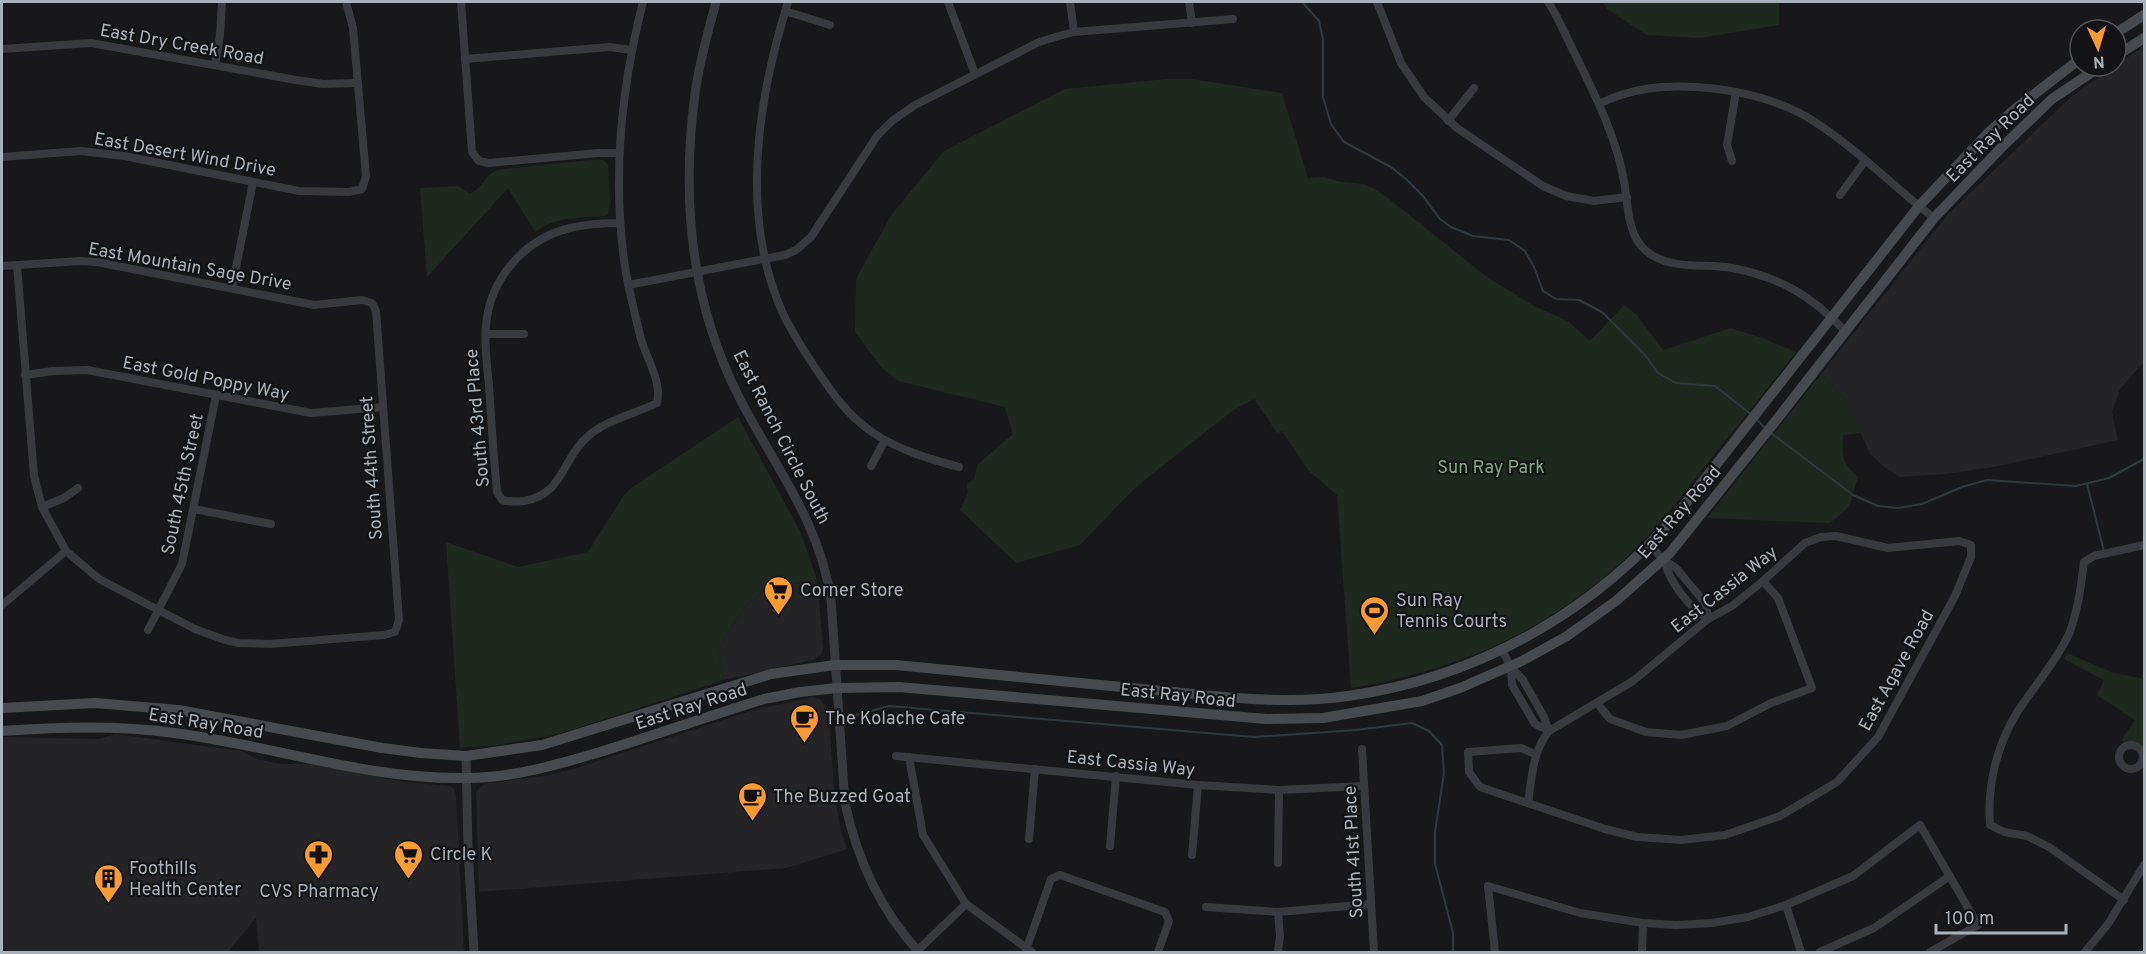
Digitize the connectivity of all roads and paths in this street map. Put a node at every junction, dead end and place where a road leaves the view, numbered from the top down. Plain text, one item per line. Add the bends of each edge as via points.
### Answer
1 (222, 2) edge
2 (346, 2) edge
3 (461, 2) edge
4 (644, 2) edge
5 (716, 2) edge
6 (788, 2) edge
7 (948, 2) edge
8 (1070, 2) edge
9 (1189, 2) edge
10 (1377, 2) edge
11 (1548, 2) edge
12 (785, 11) junction
13 (2145, 15) edge
14 (1233, 19) dead end
15 (1192, 23) junction
16 (830, 25) dead end
17 (2128, 26) edge
18 (1074, 32) junction
19 (2145, 38) edge
20 (2, 49) edge
21 (2128, 49) edge
22 (632, 50) junction
23 (465, 59) junction
24 (216, 65) junction
25 (2068, 68) edge
26 (975, 74) junction
27 (2083, 78) edge
28 (357, 83) junction
29 (1474, 88) dead end
30 (1736, 92) junction
31 (1599, 104) junction
32 (1448, 121) junction
33 (619, 153) junction
34 (2, 157) edge
35 (1732, 160) dead end
36 (1865, 161) junction
37 (253, 182) junction
38 (1840, 195) dead end
39 (1627, 197) junction
40 (1919, 206) junction
41 (1934, 218) junction
42 (620, 223) junction
43 (765, 259) junction
44 (17, 265) junction
45 (2, 266) edge
46 (696, 272) junction
47 (628, 285) junction
48 (232, 288) junction
49 (372, 303) joint
50 (1832, 318) junction
51 (1845, 331) junction
52 (486, 334) junction
53 (524, 334) dead end
54 (25, 375) junction
55 (216, 395) junction
56 (383, 407) junction
57 (885, 440) junction
58 (871, 466) dead end
59 (959, 467) dead end
60 (78, 488) dead end
61 (42, 507) junction
62 (194, 508) junction
63 (271, 524) dead end
64 (1649, 545) junction
65 (1971, 545) joint
66 (2145, 545) edge
67 (66, 551) junction
68 (1664, 560) junction
69 (1763, 581) junction
70 (2, 605) edge
71 (158, 610) junction
72 (1708, 619) junction
73 (148, 630) dead end
74 (1502, 650) junction
75 (1511, 667) junction
76 (835, 670) junction
77 (1059, 682) junction
78 (837, 688) junction
79 (1058, 700) junction
80 (1597, 703) junction
81 (2, 708) edge
82 (2, 731) edge
83 (1548, 731) junction
84 (1362, 749) dead end
85 (1535, 754) junction
86 (466, 756) junction
87 (896, 756) dead end
88 (909, 757) junction
89 (1035, 769) junction
90 (1116, 776) junction
91 (466, 778) junction
92 (1198, 785) junction
93 (1364, 786) junction
94 (1279, 790) junction
95 (1528, 803) junction
96 (1029, 839) dead end
97 (1110, 846) dead end
98 (1192, 855) dead end
99 (1278, 863) dead end
100 (2145, 865) edge
101 (1950, 876) junction
102 (2124, 900) junction
103 (966, 904) junction
104 (1371, 904) junction
105 (1786, 905) junction
106 (1206, 907) dead end
107 (1278, 912) junction
108 (1643, 923) junction
109 (1029, 951) edge
110 (1495, 951) edge
111 (474, 952) edge
112 (918, 952) edge
113 (1158, 952) edge
114 (1278, 952) edge
115 (1374, 952) edge
116 (1506, 952) edge
117 (1642, 952) edge
118 (1801, 952) edge
119 (1820, 952) edge
120 (1930, 952) edge
121 (2085, 952) edge

1 - 24 street
2 - 28 street via 353,28
3 - 23 street
4 - 22 street
5 - 46 street, East Ranch Circle South via 695,92 691,136 689,208
6 - 12 street
7 - 26 street
8 - 18 street
9 - 15 street
10 - 32 street via 1401,63 1424,97
11 - 31 street
12 - 16 street
12 - 43 street via 770,70 760,138 759,206
13 - 17 main road
14 - 15 street
15 - 18 street
18 - 26 street via 1039,42
19 - 21 main road
20 - 24 street, East Dry Creek Road via 91,43
22 - 23 street via 609,48
22 - 33 street
23 - 33 street via 472,152 479,161
24 - 28 street, East Dry Creek Road via 323,84
25 - 40 main road, East Ray Road via 1988,133
26 - 43 street via 892,121 864,153 811,237 796,250
27 - 41 main road, East Ray Road via 2052,99
28 - 37 street, East Desert Wind Drive via 366,176 362,189 321,192
29 - 32 street
30 - 31 street via 1653,87
30 - 35 street via 1727,145
30 - 36 street via 1776,103 1814,122
31 - 39 street via 1621,164
32 - 39 street via 1543,186 1566,196 1594,201
33 - 42 street
34 - 37 street, East Desert Wind Drive via 81,151
36 - 38 street
36 - 40 street
37 - 48 street
39 - 50 street via 1635,238 1650,254 1666,262 1756,274 1803,294
40 - 41 street
40 - 50 main road, East Ray Road
41 - 51 main road, East Ray Road
42 - 47 street
42 - 52 street, South 43rd Place via 570,227 536,242 517,257 493,295
43 - 46 street
43 - 57 street via 781,310 816,369 847,411
44 - 45 street, East Mountain Sage Drive
44 - 48 street, East Mountain Sage Drive via 97,262
44 - 54 street
46 - 47 street
46 - 76 street, East Ranch Circle South via 721,356 821,551 830,596
47 - 52 street, South 43rd Place via 660,393 657,404 606,425 586,438 556,483 542,496 516,502 502,500 497,492
48 - 49 street, East Mountain Sage Drive via 314,304 362,300
49 - 56 street, South 44th Street via 376,311
50 - 51 street
50 - 64 main road, East Ray Road
51 - 68 main road, East Ray Road
52 - 53 street, South 43rd Place
54 - 55 street, East Gold Poppy Way via 87,370
54 - 61 street via 34,476
55 - 56 street, East Gold Poppy Way via 311,413
55 - 62 street, South 45th Street
56 - 71 street, South 44th Street via 399,620 395,632 270,644 239,643 195,629
57 - 58 street
57 - 59 street
60 - 61 street
61 - 67 street
62 - 63 street
62 - 71 street, South 45th Street via 182,564
64 - 68 street
64 - 74 main road, East Ray Road via 1579,605
65 - 69 street, East Cassia Way via 1959,541 1888,548 1850,538 1821,537 1805,543
65 - 95 street, East Agave Road via 1971,557 1955,596 1878,737 1837,782 1780,816 1725,835 1681,840 1605,830
66 - 102 street via 2094,556 2084,562 2069,633 2006,733 1992,777 1990,825 2049,847
67 - 70 street
67 - 71 street via 99,579
68 - 72 street via 1676,568 1706,604
68 - 75 main road, East Ray Road via 1591,620
69 - 72 street, East Cassia Way
69 - 80 street via 1778,598 1812,688 1726,726 1681,735 1628,726 1610,719
71 - 73 street, South 45th Street
72 - 80 street, East Cassia Way via 1633,681
74 - 75 street
74 - 77 main road, East Ray Road via 1418,681 1322,699 1266,701
75 - 79 main road, East Ray Road via 1422,701 1323,718 1256,719
75 - 83 street via 1523,680
75 - 83 street via 1512,685 1535,724
76 - 77 main road, East Ray Road via 896,665
76 - 78 street, East Ranch Circle South
76 - 86 main road, East Ray Road via 797,669 757,678 542,745
77 - 79 main road
78 - 79 main road, East Ray Road via 899,687
78 - 91 main road, East Ray Road via 764,699 546,768
78 - 112 street, East Ranch Circle South via 845,803 860,859 880,901
80 - 83 street, East Cassia Way
81 - 86 main road, East Ray Road via 95,703 179,710 382,747
82 - 91 main road, East Ray Road via 92,728 174,733 383,772
83 - 85 street
84 - 93 street, South 41st Place
85 - 95 street
85 - 95 street, East Agave Road via 1521,748 1468,752 1469,772 1480,787
86 - 91 street
87 - 88 street, East Cassia Way
88 - 89 street, East Cassia Way
88 - 103 street via 923,835
89 - 90 street, East Cassia Way
89 - 96 street
90 - 92 street, East Cassia Way
90 - 97 street
91 - 111 street
92 - 94 street, East Cassia Way
92 - 98 street
93 - 94 street, East Cassia Way
93 - 104 street, South 41st Place
94 - 99 street
100 - 102 street
101 - 105 street via 1920,825 1853,876
101 - 119 street via 1874,928
101 - 120 street via 1978,925
102 - 121 street
103 - 109 street
103 - 112 street
104 - 107 street
104 - 115 street, South 41st Place
105 - 108 street via 1748,918 1713,923
105 - 118 street
106 - 107 street
107 - 114 street
108 - 110 street via 1580,913 1488,886
108 - 117 street
109 - 113 street via 1051,879 1060,875 1164,912 1169,921
110 - 116 street

